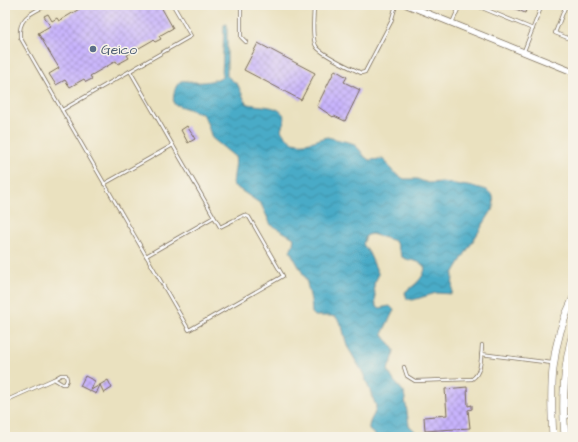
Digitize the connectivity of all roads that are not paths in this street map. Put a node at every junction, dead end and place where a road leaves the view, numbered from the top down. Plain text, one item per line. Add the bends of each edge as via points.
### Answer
1 (47, 5) edge
2 (173, 5) edge
3 (241, 5) edge
4 (314, 5) edge
5 (396, 5) edge
6 (407, 5) edge
7 (460, 5) edge
8 (475, 5) edge
9 (542, 5) edge
10 (566, 5) edge
11 (452, 24) junction
12 (533, 28) junction
13 (573, 40) edge
14 (246, 42) dead end
15 (523, 52) junction
16 (130, 71) junction
17 (572, 72) edge
18 (62, 110) junction
19 (173, 145) junction
20 (104, 184) junction
21 (214, 217) junction
22 (146, 256) junction
23 (573, 299) edge
24 (573, 333) edge
25 (482, 345) dead end
26 (481, 354) junction
27 (553, 363) junction
28 (404, 367) dead end
29 (54, 379) junction
30 (5, 401) edge
31 (573, 415) edge
32 (563, 417) junction
33 (553, 437) edge
34 (565, 437) edge

1 - 18 lane via 25,17 20,26 20,37
2 - 16 lane via 191,36
3 - 14 lane via 241,37
4 - 5 lane via 316,46 321,52 361,73 366,70 391,22
6 - 11 street
7 - 11 lane
8 - 12 lane
9 - 12 lane
10 - 13 lane via 555,33
11 - 15 street
12 - 15 lane
15 - 17 street
16 - 18 lane
16 - 19 lane
18 - 20 lane
19 - 20 lane
19 - 21 lane
20 - 22 lane
21 - 22 lane
21 - 22 lane via 220,227 244,215 249,217 283,276 189,330
23 - 27 street via 559,337
24 - 32 street via 564,380
25 - 26 lane
26 - 27 lane
26 - 28 lane via 478,372 472,379 415,381 407,376
27 - 33 street via 550,392
29 - 29 lane via 63,375 67,377 65,384
29 - 30 lane
31 - 32 lane
32 - 34 street

